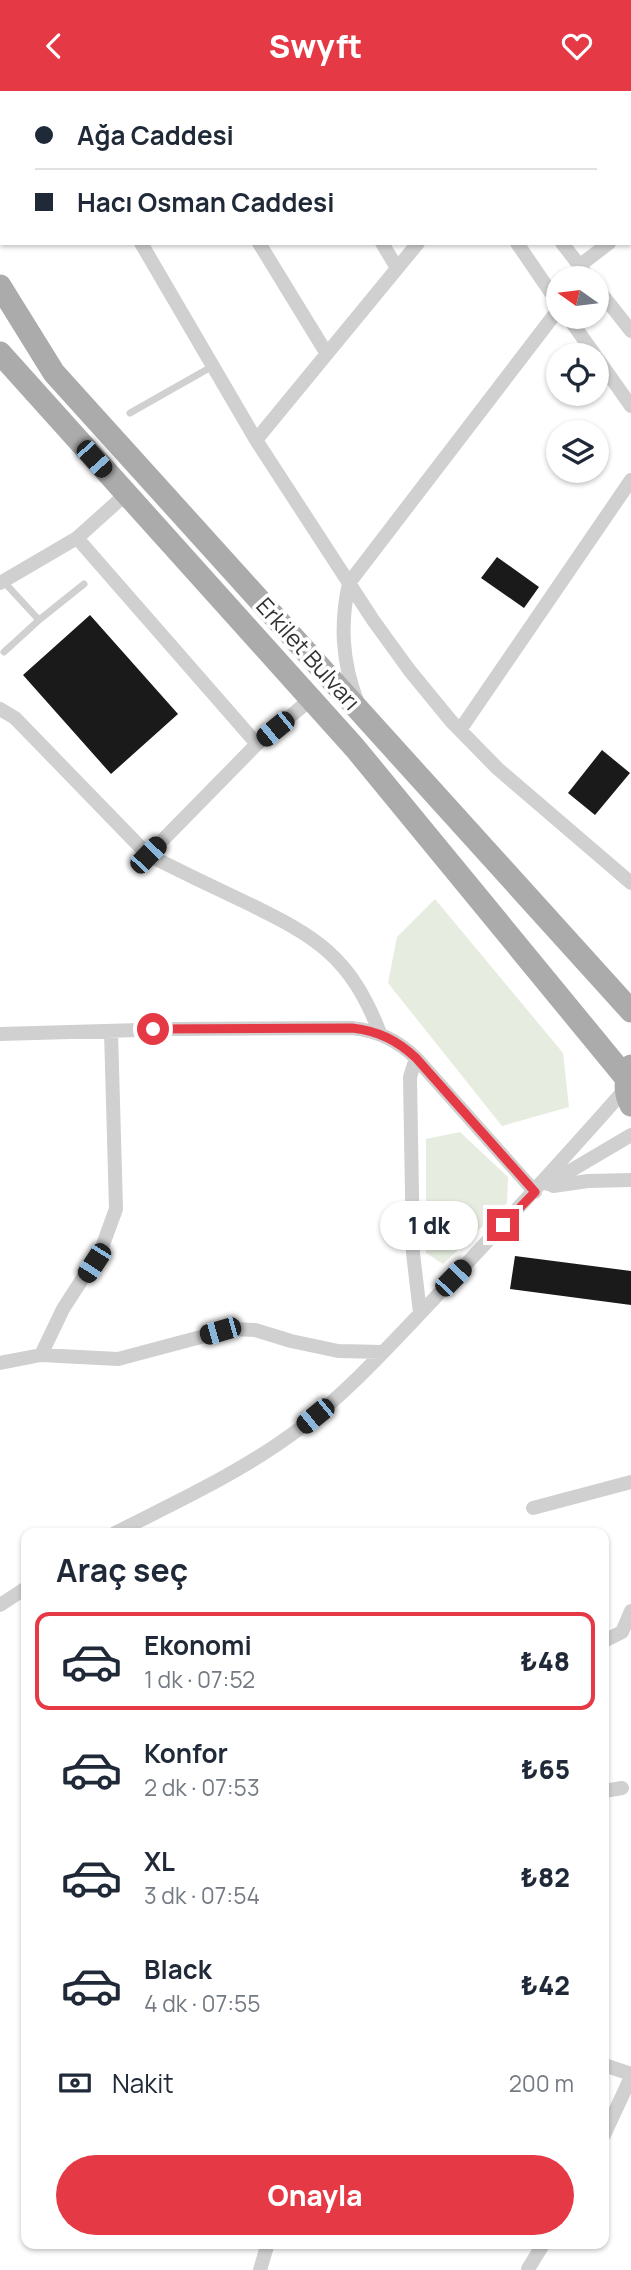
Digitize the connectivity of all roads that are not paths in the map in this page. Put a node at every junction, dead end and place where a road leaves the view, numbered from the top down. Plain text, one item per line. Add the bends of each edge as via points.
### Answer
1 (142, 245) edge
2 (260, 245) edge
3 (383, 245) edge
4 (416, 245) edge
5 (518, 245) edge
6 (563, 245) edge
7 (606, 245) edge
8 (579, 266) joint
9 (397, 268) junction
10 (546, 285) edge
11 (0, 286) edge
12 (609, 303) edge
13 (546, 326) edge
14 (631, 331) edge
15 (0, 353) edge
16 (327, 354) junction
17 (213, 366) junction
18 (609, 375) edge
19 (631, 406) edge
20 (130, 413) dead end
21 (256, 440) junction
22 (631, 480) edge
23 (126, 494) junction
24 (77, 538) junction
25 (2, 582) edge
26 (349, 583) junction
27 (84, 584) dead end
28 (38, 620) junction
29 (4, 652) dead end
30 (311, 699) junction
31 (0, 709) edge
32 (366, 718) junction
33 (460, 730) junction
34 (257, 744) junction
35 (148, 855) junction
36 (631, 883) edge
37 (631, 1011) edge
38 (111, 1031) junction
39 (0, 1034) edge
40 (380, 1034) junction
41 (416, 1058) junction
42 (629, 1084) edge
43 (631, 1135) edge
44 (631, 1180) edge
45 (535, 1192) junction
46 (420, 1313) junction
47 (383, 1352) junction
48 (41, 1355) junction
49 (0, 1363) edge
50 (631, 1482) edge
51 (533, 1508) dead end
52 (146, 1526) edge
53 (21, 1591) edge
54 (0, 1605) edge
55 (631, 1611) edge
56 (609, 1638) edge
57 (622, 1788) dead end
58 (609, 1790) edge
59 (609, 2067) edge
60 (631, 2076) edge
61 (609, 2124) edge
62 (266, 2249) edge
63 (540, 2249) edge
64 (528, 2269) edge
65 (260, 2270) edge

1 - 17 street
2 - 16 street
3 - 9 street
4 - 9 street
5 - 10 street
6 - 8 street
7 - 8 street
9 - 16 street
11 - 32 main road, Erkilet Bulvarı via 54,373
12 - 14 street
13 - 26 street
15 - 23 main road, Erkilet Bulvarı
16 - 21 street
17 - 20 lane
17 - 21 street
18 - 19 street
21 - 26 street
22 - 33 street
23 - 24 street
23 - 30 main road, Erkilet Bulvarı
24 - 25 street
24 - 34 street
25 - 28 lane
26 - 32 street via 343,617 344,652
26 - 33 street via 410,671
27 - 28 lane
28 - 29 lane
30 - 34 street
30 - 42 main road, Erkilet Bulvarı
31 - 35 street via 15,718
32 - 37 main road, Erkilet Bulvarı
33 - 36 street via 497,768
34 - 35 street
35 - 40 street via 282,919 319,943 356,984
38 - 39 street
38 - 40 street via 352,1028
38 - 48 street via 116,1209 101,1250 63,1309
40 - 41 street
41 - 45 street
41 - 46 street via 410,1077
42 - 45 street
43 - 45 street
44 - 45 street via 560,1184
45 - 46 street
46 - 47 street
47 - 48 street via 338,1351 243,1329 118,1359
47 - 52 street via 330,1404 274,1447
48 - 49 street
50 - 51 street
53 - 54 street
55 - 56 street via 622,1632
57 - 58 street
59 - 60 street
60 - 61 street
62 - 65 street
63 - 64 street

